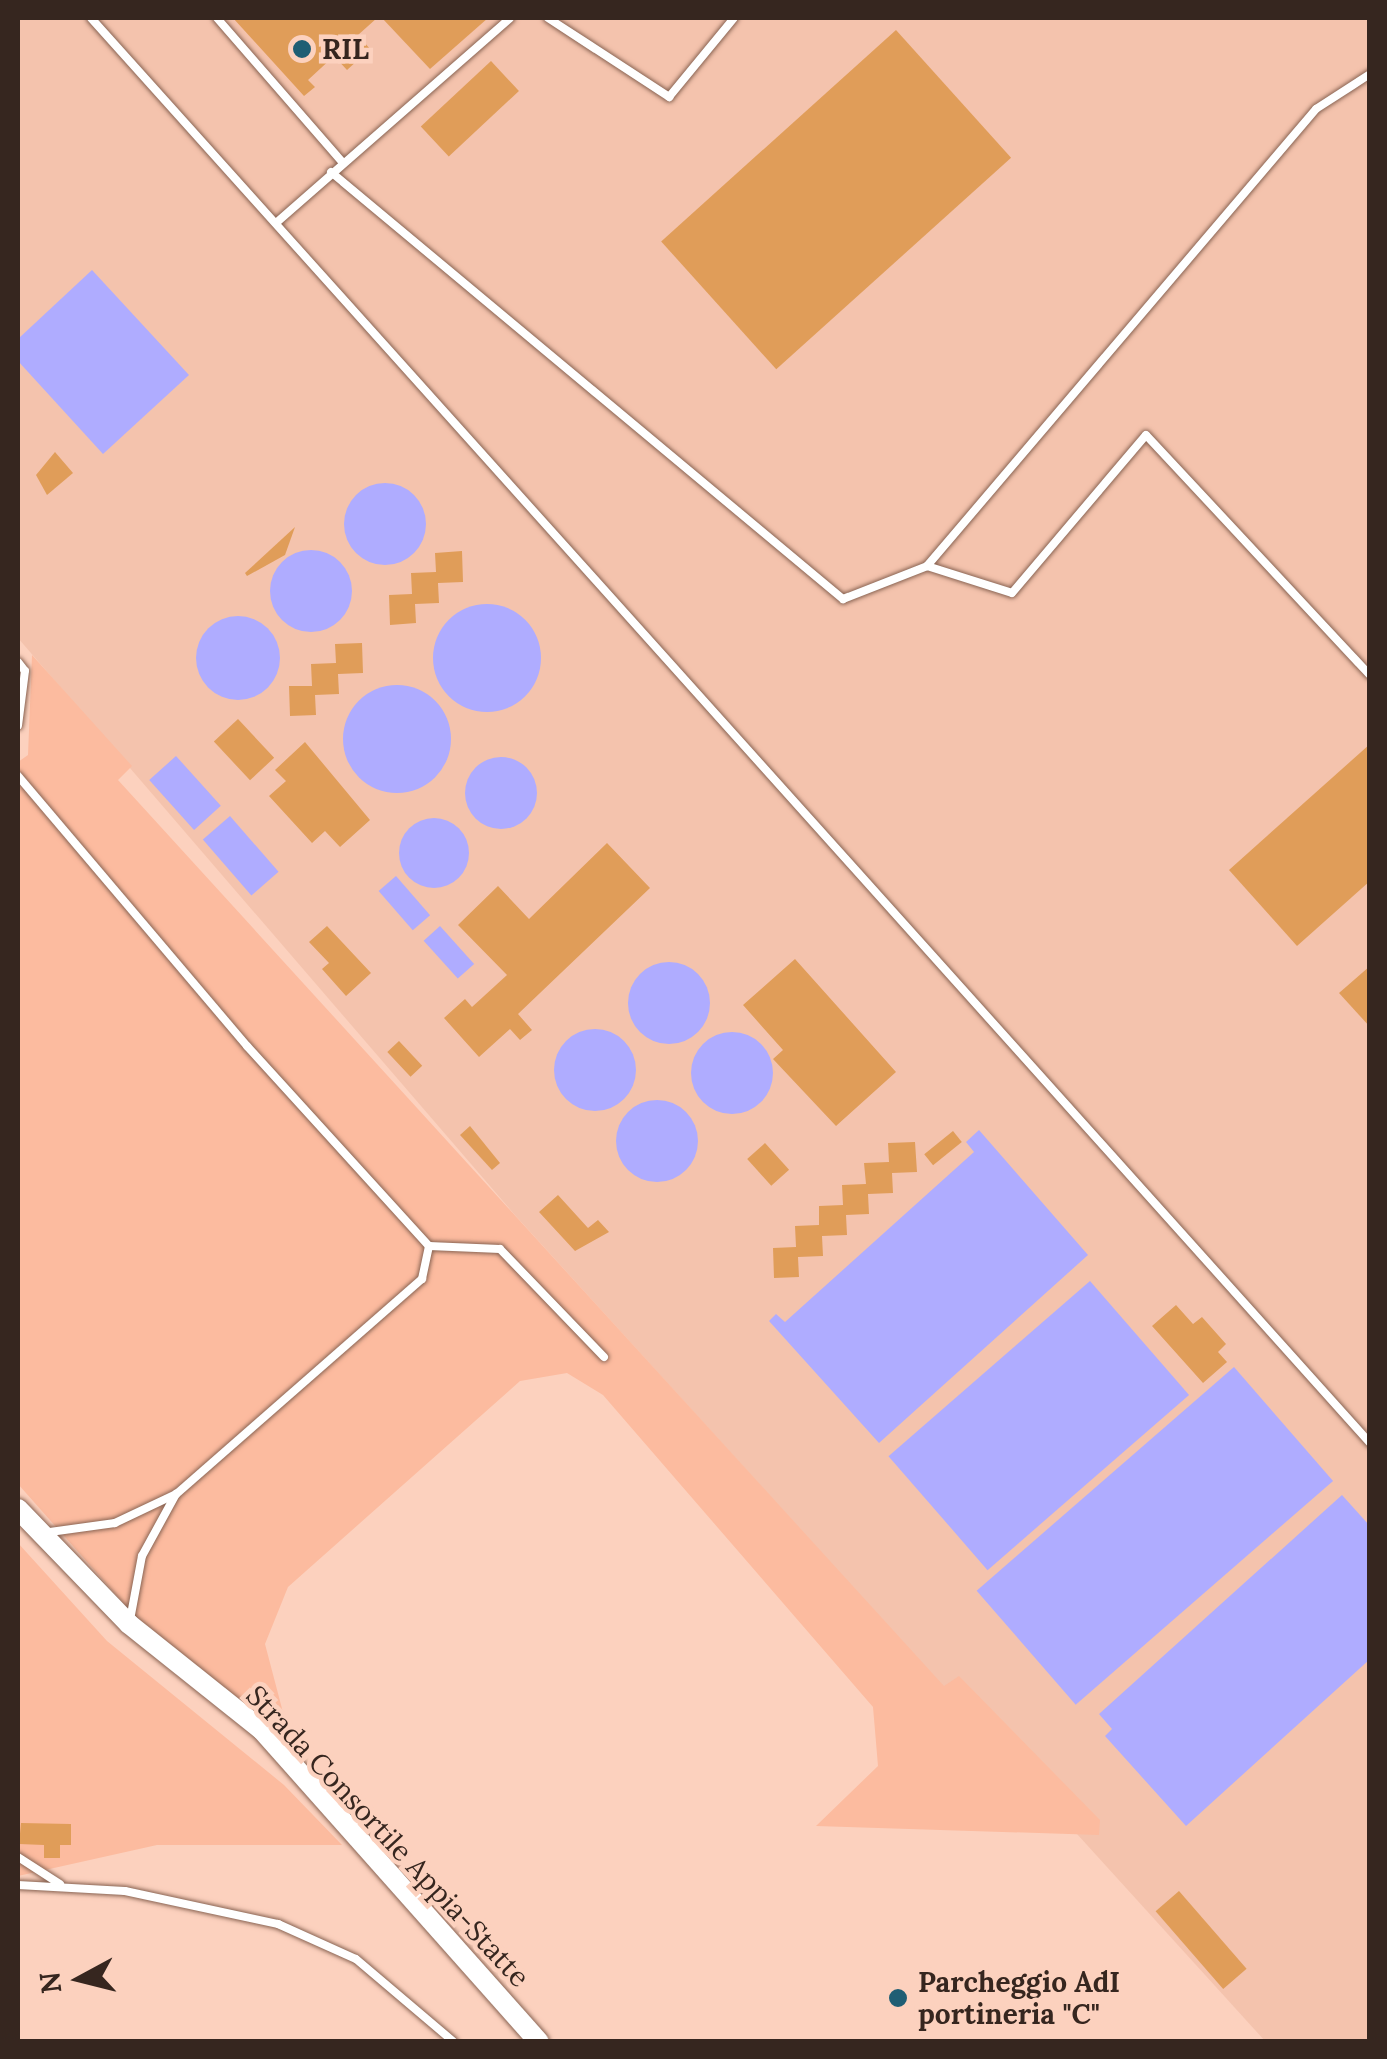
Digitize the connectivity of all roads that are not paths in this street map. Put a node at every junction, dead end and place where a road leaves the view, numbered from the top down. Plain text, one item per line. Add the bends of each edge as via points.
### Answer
1 (92, 18) edge
2 (216, 18) edge
3 (510, 18) edge
4 (548, 18) edge
5 (734, 18) edge
6 (1370, 74) edge
7 (343, 163) junction
8 (330, 172) junction
9 (276, 224) junction
10 (927, 566) junction
11 (18, 662) edge
12 (1370, 675) edge
13 (18, 726) edge
14 (18, 776) edge
15 (429, 1246) junction
16 (604, 1357) dead end
17 (1370, 1442) edge
18 (176, 1494) junction
19 (18, 1509) edge
20 (39, 1533) junction
21 (129, 1624) junction
22 (18, 1857) edge
23 (18, 1885) edge
24 (61, 1885) junction
25 (454, 2042) edge
26 (540, 2042) edge

1 - 9 lane
2 - 7 lane
3 - 7 lane
4 - 5 lane via 669,97
6 - 10 lane via 1316,109
7 - 8 lane
8 - 9 lane
8 - 10 lane via 843,599
9 - 17 lane
10 - 12 lane via 1012,592 1146,435
11 - 13 lane via 25,670
14 - 15 lane via 247,1046
15 - 16 lane via 500,1249
15 - 18 lane via 422,1280
18 - 20 lane via 115,1522
18 - 21 lane via 142,1556
19 - 20 street, Strada Consortile Appia-Statte
20 - 21 street, Strada Consortile Appia-Statte
21 - 26 street, Strada Consortile Appia-Statte via 262,1730
22 - 24 lane
23 - 24 lane
24 - 25 lane via 124,1891 278,1924 356,1959

